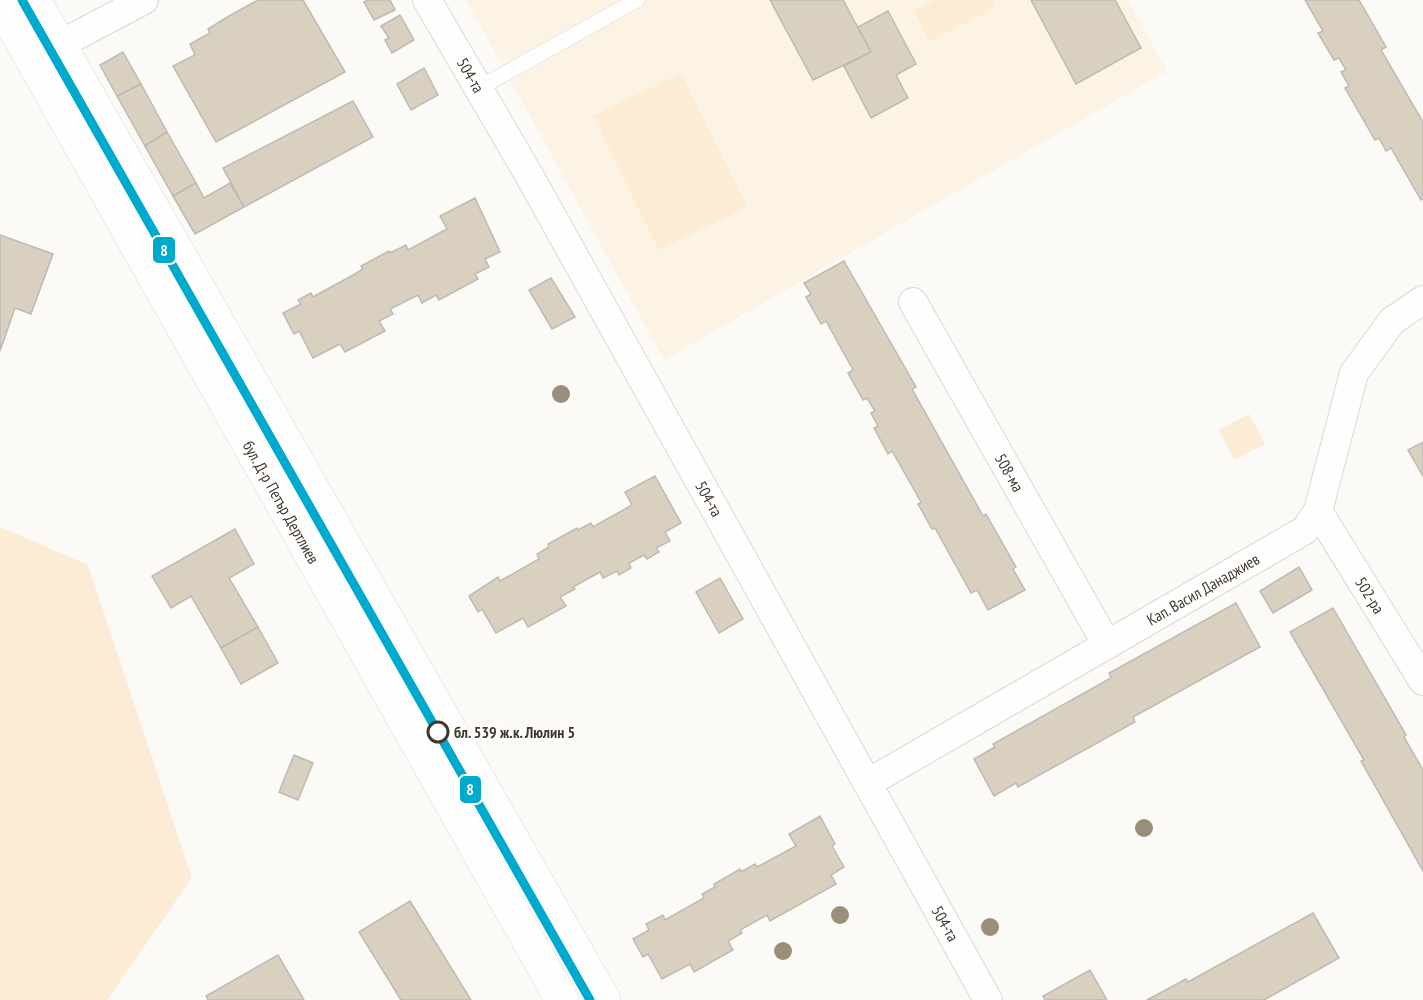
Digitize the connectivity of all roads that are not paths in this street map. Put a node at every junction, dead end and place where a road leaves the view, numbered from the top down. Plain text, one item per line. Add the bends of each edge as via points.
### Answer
1 (34, 0) edge
2 (144, 0) edge
3 (427, 0) edge
4 (637, 0) edge
5 (0, 3) edge
6 (46, 52) junction
7 (478, 87) junction
8 (1423, 300) edge
9 (913, 302) dead end
10 (1318, 511) junction
11 (1106, 643) junction
12 (1423, 681) edge
13 (868, 783) junction
14 (562, 1000) edge
15 (604, 1000) edge
16 (988, 1000) edge

1 - 6 main road, бул. Д-р Петър Дертлиев
2 - 6 street
3 - 7 street, 504-та
4 - 7 lane
5 - 6 main road, бул. Д-р Петър Дертлиев
6 - 14 main road, бул. Д-р Петър Дертлиев
6 - 15 main road, бул. Д-р Петър Дертлиев
7 - 13 street, 504-та
8 - 10 street, Кап. Васил Данаджиев via 1392,321 1354,373
9 - 11 street, 508-ма
10 - 11 street, Кап. Васил Данаджиев via 1305,530
10 - 12 street, 502-ра
11 - 13 street, Кап. Васил Данаджиев
13 - 16 street, 504-та

